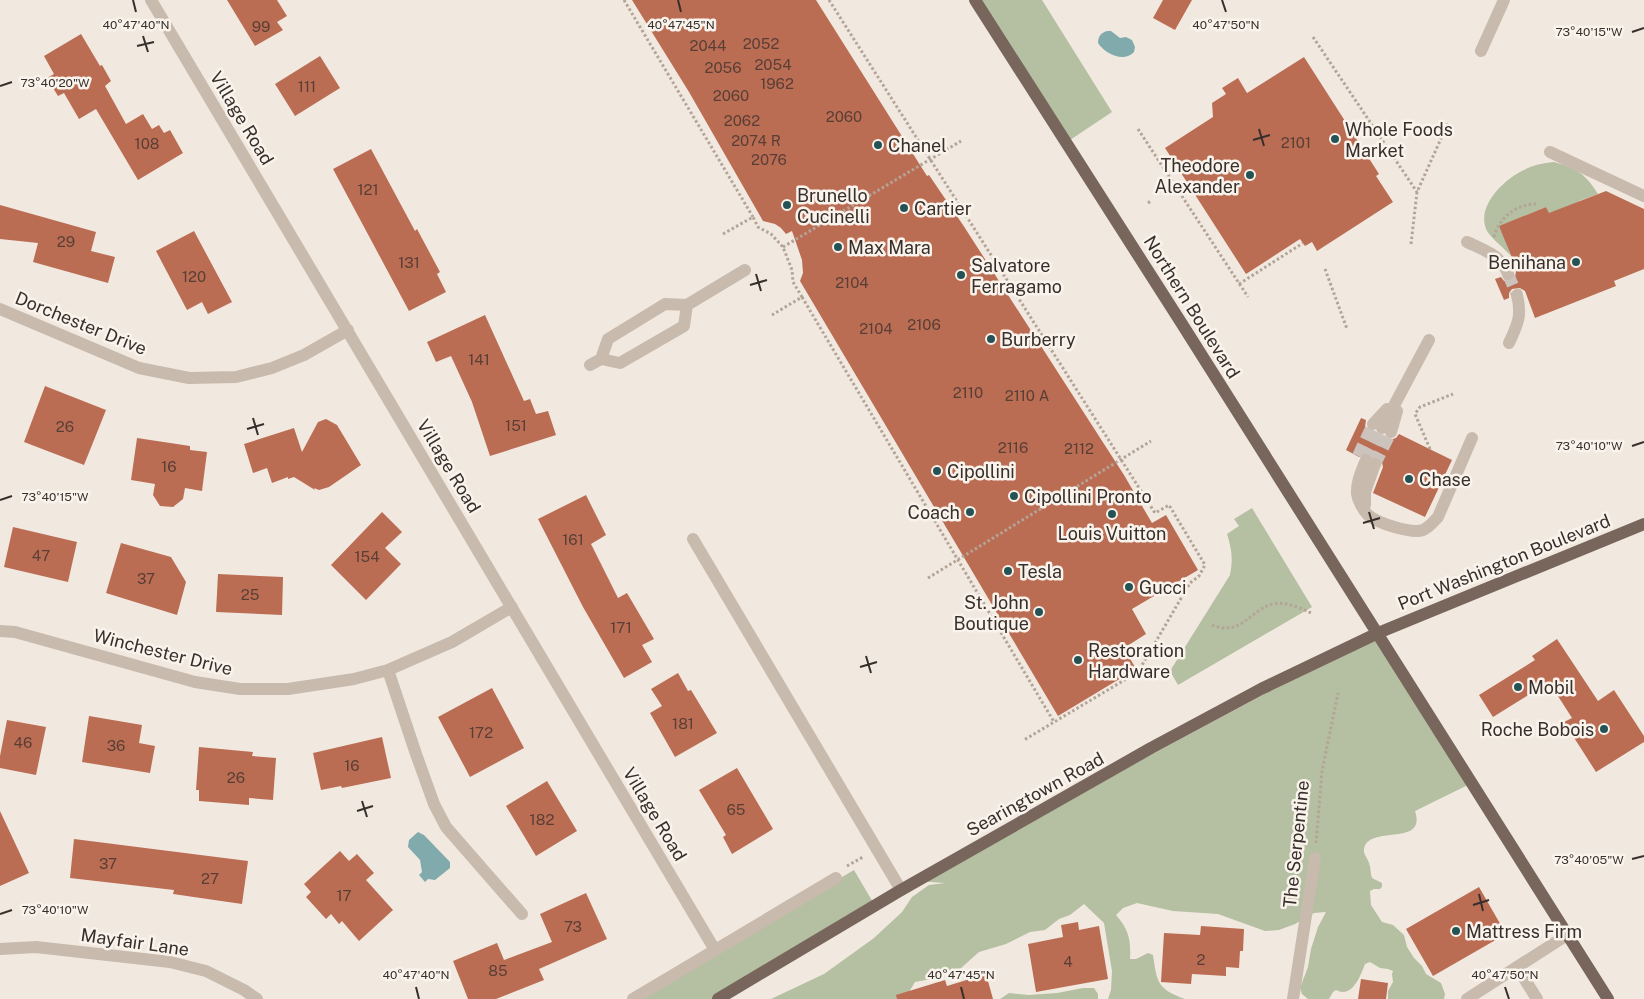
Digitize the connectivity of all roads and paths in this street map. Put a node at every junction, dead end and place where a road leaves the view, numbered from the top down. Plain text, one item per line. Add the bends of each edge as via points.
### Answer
1 (151, 0) edge
2 (624, 0) edge
3 (829, 0) edge
4 (975, 0) edge
5 (1504, 0) edge
6 (1312, 37) dead end
7 (1481, 51) dead end
8 (1448, 123) dead end
9 (1138, 129) dead end
10 (961, 141) dead end
11 (1550, 152) dead end
12 (931, 159) junction
13 (1175, 186) junction
14 (1171, 189) dead end
15 (1417, 192) junction
16 (1644, 196) edge
17 (1152, 200) dead end
18 (1148, 203) dead end
19 (1538, 204) dead end
20 (752, 217) junction
21 (723, 234) dead end
22 (1467, 242) dead end
23 (1303, 243) dead end
24 (1411, 244) dead end
25 (784, 247) junction
26 (1491, 254) junction
27 (745, 270) dead end
28 (1325, 270) dead end
29 (1508, 274) tunnel mouth
30 (1239, 284) junction
31 (1517, 295) tunnel mouth
32 (802, 297) junction
33 (1248, 297) dead end
34 (687, 306) junction
35 (0, 309) edge
36 (772, 315) dead end
37 (1347, 329) dead end
38 (348, 330) junction
39 (1430, 340) dead end
40 (1509, 343) dead end
41 (1453, 394) dead end
42 (1382, 428) tunnel mouth
43 (1472, 438) dead end
44 (1151, 441) dead end
45 (1430, 449) dead end
46 (1122, 460) junction
47 (1368, 515) junction
48 (1644, 524) edge
49 (693, 539) dead end
50 (958, 560) junction
51 (928, 578) dead end
52 (512, 607) junction
53 (1311, 613) dead end
54 (1212, 625) dead end
55 (0, 631) edge
56 (1378, 633) junction
57 (388, 670) junction
58 (1338, 693) dead end
59 (1054, 722) junction
60 (1024, 740) dead end
61 (877, 849) junction
62 (1315, 858) joint
63 (838, 874) joint
64 (901, 890) junction
65 (522, 914) dead end
66 (1567, 935) junction
67 (0, 948) edge
68 (715, 950) junction
69 (1518, 967) junction
70 (257, 999) edge
71 (633, 999) edge
72 (718, 999) edge
73 (1293, 999) edge
74 (1467, 999) edge
75 (1538, 999) edge
76 (1608, 999) edge

1 - 38 street, Village Road
2 - 20 path
3 - 12 path
4 - 56 main road, Northern Boulevard
5 - 7 street
6 - 15 path
8 - 15 path
9 - 13 path
10 - 12 path
11 - 16 street
12 - 25 path
12 - 46 path
13 - 14 path
13 - 30 path
15 - 24 path
17 - 18 path
19 - 26 path via 1520,207 1499,223
20 - 21 path
20 - 25 path via 758,227
22 - 26 street
23 - 30 path
25 - 32 path via 793,282
26 - 29 street via 1502,263
27 - 34 street
28 - 37 path
30 - 33 path
31 - 40 street via 1520,314
32 - 36 path
32 - 50 path
34 - 34 street via 665,304 638,320 608,339 595,362 620,363 676,331 684,326
35 - 38 street, Dorchester Drive via 139,368 189,378 236,377 272,368 304,355
38 - 52 street, Village Road
39 - 42 street
41 - 45 path via 1420,407 1415,414
43 - 47 street via 1438,517 1431,525 1411,531
44 - 46 path
46 - 50 path
46 - 59 path via 1155,513 1169,505 1205,565 1190,583 1138,672
47 - 47 street via 1365,492 1366,460 1357,493
48 - 56 main road, Port Washington Boulevard
49 - 61 street
50 - 51 path
50 - 59 path
52 - 57 street, Winchester Drive via 452,642
52 - 68 street, Village Road
53 - 54 path via 1276,604 1262,609 1237,626 1224,628
55 - 57 street, Winchester Drive via 15,632 195,682 240,689 288,689
56 - 64 main road, Searingtown Road via 1261,689 1151,748
56 - 66 main road, Northern Boulevard
57 - 65 street via 434,804 446,827
58 - 62 path, The Serpentine via 1322,771
59 - 60 path
61 - 63 path
61 - 64 street
62 - 73 street, The Serpentine
63 - 68 street
64 - 72 main road, Searingtown Road
66 - 69 street
66 - 76 main road, Northern Boulevard
67 - 70 street, Mayfair Lane via 36,947 170,962 206,971
68 - 71 street
69 - 74 street
69 - 75 street

